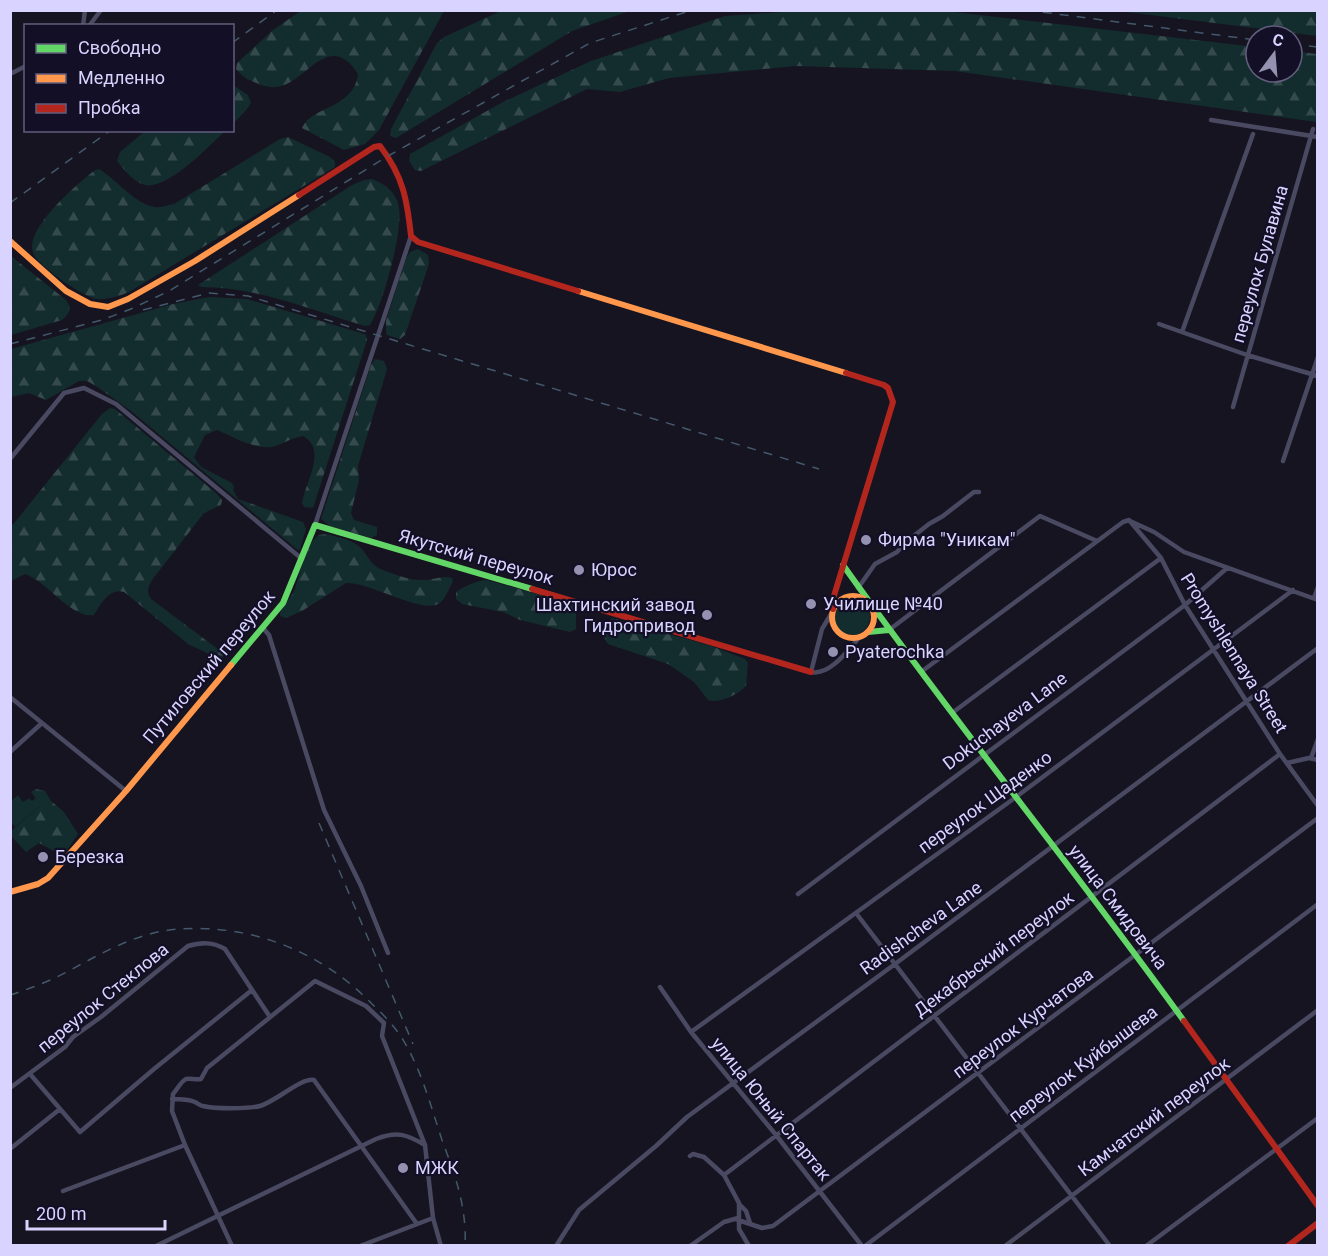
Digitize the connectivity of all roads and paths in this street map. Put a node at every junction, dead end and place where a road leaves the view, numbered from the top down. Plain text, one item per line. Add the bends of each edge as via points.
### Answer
1 (101, 10) edge
2 (90, 24) edge
3 (24, 67) edge
4 (10, 74) edge
5 (1211, 120) dead end
6 (1313, 129) dead end
7 (1253, 134) dead end
8 (1311, 136) junction
9 (1317, 137) edge
10 (411, 236) junction
11 (10, 241) edge
12 (1159, 324) dead end
13 (1182, 332) junction
14 (1247, 355) junction
15 (1317, 357) edge
16 (1315, 375) edge
17 (1233, 407) dead end
18 (10, 459) edge
19 (1283, 461) dead end
20 (979, 492) dead end
21 (1126, 521) junction
22 (315, 525) junction
23 (1097, 541) junction
24 (1161, 558) junction
25 (303, 559) junction
26 (843, 565) junction
27 (1227, 568) junction
28 (1317, 587) edge
29 (858, 588) junction
30 (1293, 590) junction
31 (1316, 599) edge
32 (869, 603) junction
33 (1185, 605) junction
34 (832, 612) junction
35 (263, 628) junction
36 (889, 630) junction
37 (868, 632) junction
38 (859, 638) junction
39 (1317, 648) edge
40 (1213, 649) junction
41 (811, 672) junction
42 (921, 672) junction
43 (10, 697) edge
44 (1248, 701) junction
45 (952, 713) junction
46 (42, 723) junction
47 (1317, 739) edge
48 (10, 752) edge
49 (984, 754) junction
50 (1280, 754) junction
51 (1311, 758) junction
52 (1317, 760) edge
53 (1287, 763) junction
54 (126, 790) junction
55 (1016, 797) junction
56 (1317, 806) edge
57 (1317, 818) edge
58 (1054, 846) junction
59 (10, 892) edge
60 (798, 894) dead end
61 (1092, 897) junction
62 (1317, 904) edge
63 (856, 913) junction
64 (387, 953) dead end
65 (1136, 954) junction
66 (895, 964) junction
67 (660, 987) dead end
68 (252, 990) junction
69 (1176, 1010) junction
70 (1317, 1010) edge
71 (934, 1016) junction
72 (270, 1017) junction
73 (692, 1032) junction
74 (978, 1073) junction
75 (30, 1074) junction
76 (1227, 1078) junction
77 (733, 1081) junction
78 (10, 1088) edge
79 (172, 1098) junction
80 (60, 1108) junction
81 (1317, 1118) edge
82 (1020, 1129) junction
83 (776, 1134) junction
84 (185, 1145) junction
85 (425, 1145) junction
86 (362, 1146) junction
87 (1276, 1148) junction
88 (10, 1149) edge
89 (690, 1156) dead end
90 (724, 1175) junction
91 (819, 1190) junction
92 (63, 1191) dead end
93 (1072, 1196) junction
94 (739, 1204) junction
95 (1317, 1206) edge
96 (218, 1216) junction
97 (433, 1218) junction
98 (738, 1219) junction
99 (750, 1223) junction
100 (1317, 1223) edge
101 (417, 1224) junction
102 (156, 1245) edge
103 (232, 1245) edge
104 (360, 1245) edge
105 (441, 1245) edge
106 (556, 1245) edge
107 (690, 1245) edge
108 (749, 1245) edge
109 (864, 1245) edge
110 (1005, 1245) edge
111 (1110, 1245) edge
112 (1146, 1245) edge
113 (1288, 1245) edge

1 - 2 street
3 - 4 street
5 - 8 street
6 - 8 street, переулок Булавина
7 - 13 street
8 - 9 street
8 - 14 street, переулок Булавина
10 - 11 street via 399,172 380,146 195,261 108,307 90,304 66,291
10 - 22 street, Путиловский переулок
10 - 26 street via 430,246 888,388 893,402
12 - 13 street
13 - 14 street
14 - 16 street
14 - 17 street, переулок Булавина
15 - 16 street
16 - 19 street
18 - 25 street via 64,393 84,388 116,404
20 - 29 street via 875,564
21 - 23 street
21 - 24 street, Promyshlennaya Street
21 - 27 street via 1154,532 1184,552
22 - 25 street, Путиловский переулок
22 - 41 street, Якутский переулок
23 - 36 street via 1040,516
23 - 42 street
24 - 33 street, Promyshlennaya Street
24 - 45 street
25 - 35 street, Путиловский переулок via 287,595
26 - 29 street, улица Смидовича
26 - 34 street
27 - 30 street
27 - 33 street, Dokuchayeva Lane
28 - 31 street
29 - 32 street, улица Смидовича
30 - 31 street
30 - 40 street, переулок Щаденко
32 - 34 street via 849,596 839,600
32 - 36 street, улица Смидовича
32 - 37 street via 874,618
33 - 40 street, Promyshlennaya Street
33 - 49 street, Dokuchayeva Lane
34 - 38 street via 832,625 838,633
34 - 41 street via 822,629
35 - 54 street, Путиловский переулок
35 - 64 street via 269,635 324,810 361,886
36 - 37 street
36 - 42 street, улица Смидовича
37 - 38 street
38 - 41 street via 840,660 823,671
39 - 44 street, Radishcheva Lane
40 - 44 street, Promyshlennaya Street
40 - 55 street, переулок Щаденко
42 - 45 street, улица Смидовича
43 - 46 street
44 - 50 street, Promyshlennaya Street
44 - 58 street, Radishcheva Lane
45 - 49 street, улица Смидовича
46 - 48 street
46 - 54 street
47 - 51 street
49 - 55 street, улица Смидовича
49 - 60 street, Dokuchayeva Lane
50 - 53 street, Promyshlennaya Street
50 - 61 street, Декабрьский переулок
51 - 52 street
51 - 53 street
53 - 56 street, Promyshlennaya Street
54 - 59 street, Путиловский переулок via 48,878
55 - 58 street, улица Смидовича
55 - 63 street, переулок Щаденко
57 - 65 street, переулок Курчатова
58 - 61 street, улица Смидовича
58 - 66 street, Radishcheva Lane
61 - 65 street, улица Смидовича
61 - 71 street, Декабрьский переулок
62 - 69 street, переулок Куйбышева
63 - 66 street
63 - 73 street, переулок Щаденко
65 - 69 street, улица Смидовича
65 - 74 street, переулок Курчатова
66 - 71 street
66 - 77 street, Radishcheva Lane
67 - 73 street, улица Юный Спартак
68 - 72 street
68 - 75 street, переулок Стеклова via 225,949 217,944 188,946
68 - 80 street via 80,1132
69 - 76 street, улица Смидовича
69 - 82 street, переулок Куйбышева
70 - 76 street, Камчатский переулок
71 - 74 street
71 - 83 street, Декабрьский переулок
72 - 79 street via 207,1068 201,1079 183,1081
72 - 85 street via 315,981 366,1006 384,1023 382,1036
73 - 77 street, улица Юный Спартак
74 - 82 street
74 - 91 street, переулок Курчатова
75 - 78 street, переулок Стеклова
75 - 80 street
76 - 87 street, улица Смидовича
76 - 93 street, Камчатский переулок
77 - 83 street, улица Юный Спартак
77 - 106 street, Radishcheva Lane via 579,1210
79 - 84 street via 172,1111
79 - 86 street via 196,1102 202,1107 236,1109 264,1105 301,1082 314,1080
80 - 88 street
81 - 87 street
82 - 93 street
82 - 109 street, переулок Куйбышева
83 - 90 street, Декабрьский переулок
83 - 91 street, улица Юный Спартак
84 - 92 street
84 - 96 street
85 - 86 street via 396,1134
85 - 97 street
86 - 96 street
86 - 101 street
87 - 95 street, улица Смидовича
87 - 112 street
89 - 90 street via 704,1157
90 - 94 street
91 - 99 street, переулок Курчатова via 773,1226 762,1228
91 - 109 street, улица Юный Спартак
93 - 110 street, Камчатский переулок
93 - 111 street
94 - 98 street
94 - 99 street
96 - 102 street
96 - 103 street
97 - 101 street
97 - 105 street
98 - 99 street, переулок Курчатова
98 - 107 street via 724,1222
98 - 108 street
100 - 113 street
101 - 104 street

